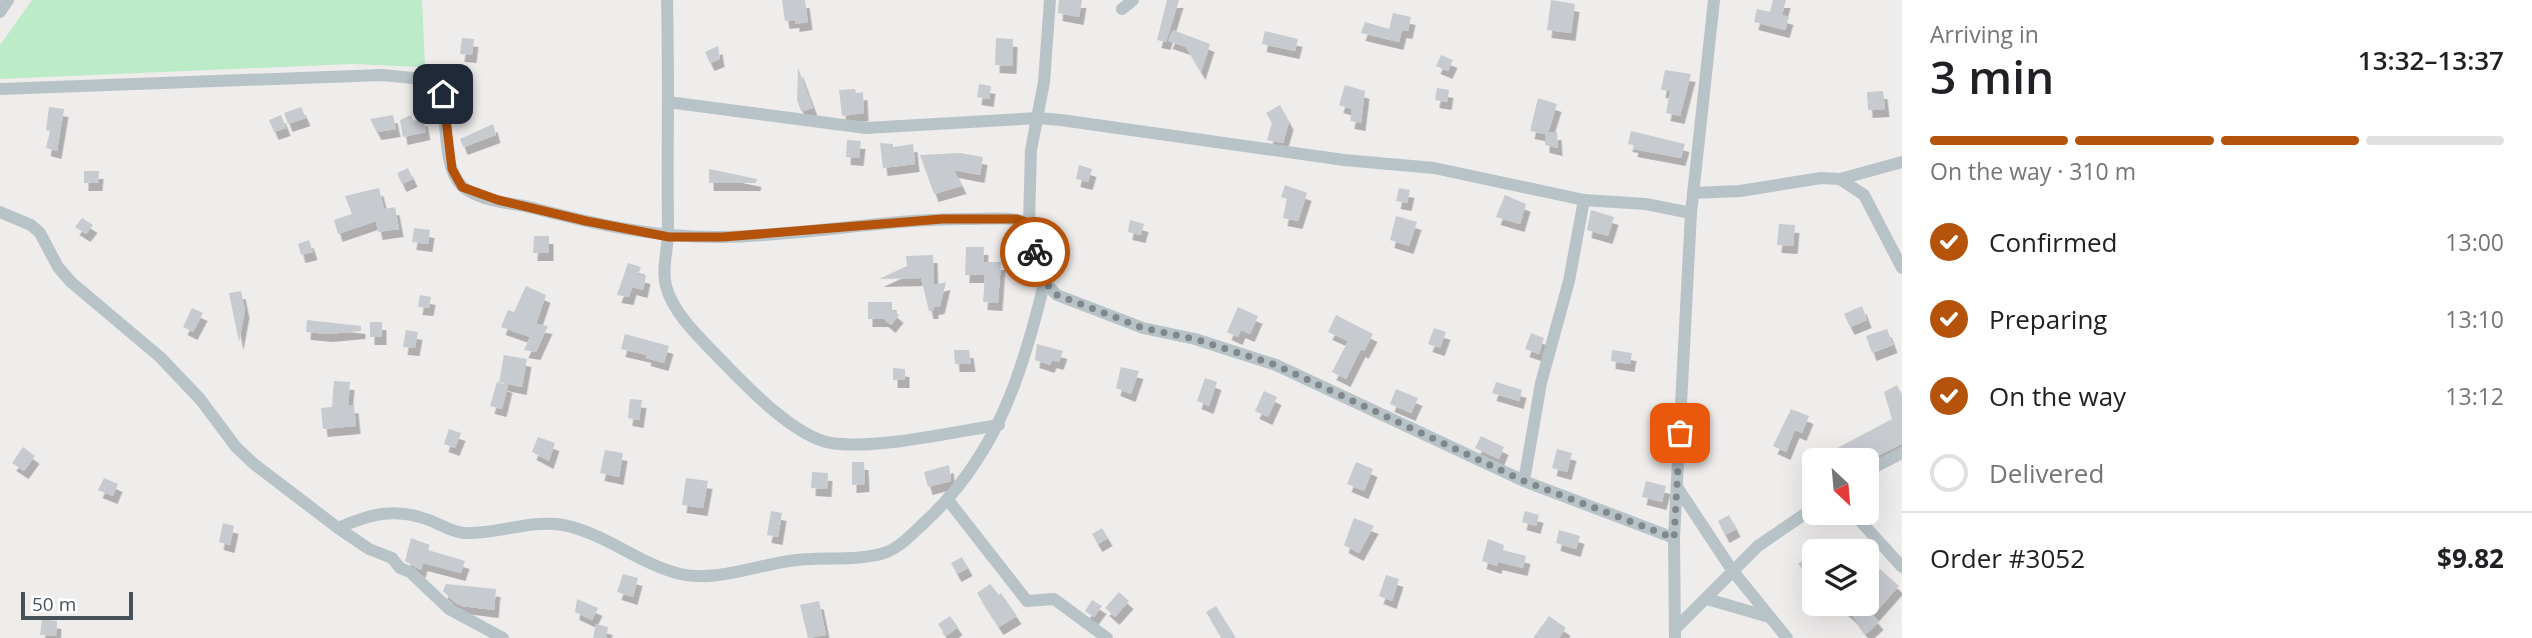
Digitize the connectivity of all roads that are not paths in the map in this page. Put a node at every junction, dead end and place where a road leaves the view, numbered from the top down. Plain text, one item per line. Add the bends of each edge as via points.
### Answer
1 (8, 0) edge
2 (667, 0) edge
3 (1050, 0) edge
4 (1133, 0) edge
5 (1714, 0) edge
6 (1122, 9) dead end
7 (0, 12) edge
8 (0, 89) edge
9 (668, 102) junction
10 (1038, 118) junction
11 (1902, 162) edge
12 (1840, 179) junction
13 (1693, 193) junction
14 (1584, 200) junction
15 (0, 212) edge
16 (1691, 213) junction
17 (1029, 223) junction
18 (669, 237) junction
19 (1902, 268) edge
20 (1044, 285) junction
21 (999, 425) junction
22 (1902, 453) edge
23 (1880, 464) edge
24 (1524, 481) junction
25 (1677, 487) junction
26 (948, 500) junction
27 (1802, 516) edge
28 (1864, 525) edge
29 (338, 528) junction
30 (1674, 538) junction
31 (1902, 567) edge
32 (1732, 570) junction
33 (1707, 599) junction
34 (1769, 617) junction
35 (1676, 633) edge
36 (503, 638) edge
37 (1107, 638) edge
38 (1787, 638) edge

1 - 7 street
2 - 9 street
3 - 10 street
4 - 6 street
5 - 13 street
8 - 18 street via 416,76 433,80 443,94 452,169 462,187 498,200
9 - 10 street via 866,128
9 - 18 street
10 - 14 street via 1434,168
10 - 17 street via 1031,150
11 - 12 street
12 - 13 street
12 - 19 street via 1864,195
13 - 16 street
14 - 16 street via 1646,204
14 - 24 street via 1569,281 1541,383
15 - 29 street via 40,233 71,282 160,357 236,447
16 - 25 street
17 - 18 street via 942,219 723,237
17 - 20 street
18 - 21 street via 665,278 672,302 739,379 813,436 830,443 855,443
20 - 21 street via 1027,352
20 - 24 street via 1057,295 1143,328 1276,365
21 - 26 street
22 - 23 street
24 - 30 street
25 - 30 street
25 - 32 street
26 - 29 street via 885,553 793,560 698,576 679,573 564,525 458,532 394,511
26 - 37 street via 1027,601 1054,599
27 - 32 street
28 - 31 street
29 - 36 street via 392,558 449,609
30 - 35 street
32 - 33 street
32 - 34 street
33 - 34 street
33 - 35 street
34 - 38 street

